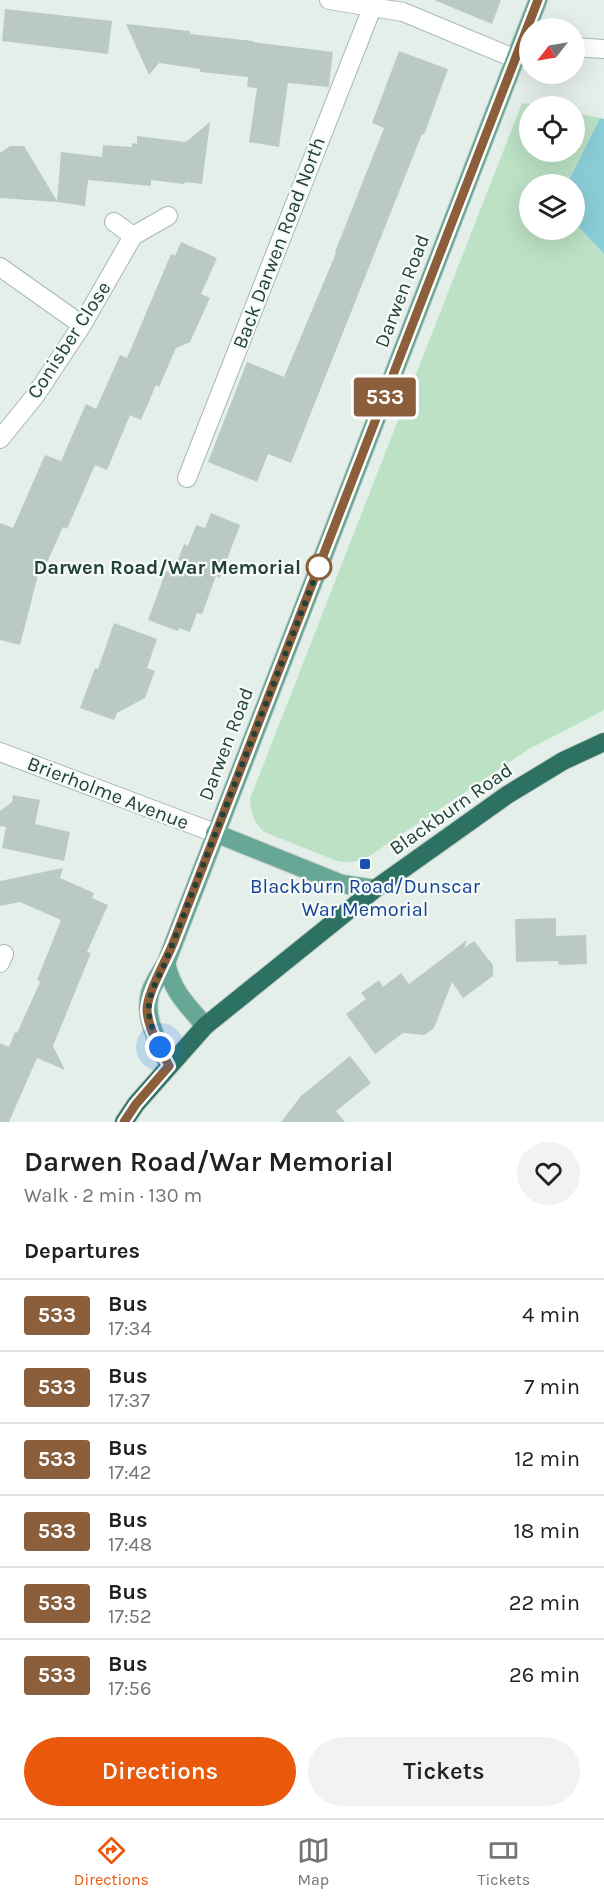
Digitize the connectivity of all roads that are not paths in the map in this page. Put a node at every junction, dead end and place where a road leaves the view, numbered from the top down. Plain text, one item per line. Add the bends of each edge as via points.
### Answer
1 (329, 0) edge
2 (538, 0) edge
3 (405, 6) edge
4 (372, 8) junction
5 (532, 18) edge
6 (585, 47) edge
7 (519, 48) edge
8 (604, 48) edge
9 (519, 57) edge
10 (168, 216) dead end
11 (114, 222) dead end
12 (133, 236) junction
13 (0, 267) edge
14 (82, 325) junction
15 (0, 439) edge
16 (187, 478) dead end
17 (604, 742) edge
18 (0, 752) edge
19 (216, 833) junction
20 (375, 888) junction
21 (165, 963) junction
22 (205, 1026) junction
23 (169, 1066) junction
24 (124, 1122) edge

1 - 4 street
2 - 5 main road, Darwen Road
3 - 4 street
3 - 7 street
4 - 16 street, Back Darwen Road North
6 - 8 street
9 - 19 main road, Darwen Road
10 - 12 street
11 - 12 street
12 - 14 street, Conisber Close
13 - 14 street
14 - 15 street, Conisber Close via 35,396
17 - 20 highway, Blackburn Road via 507,795
18 - 19 street, Brierholme Avenue
19 - 20 main road via 342,884
19 - 21 main road, Darwen Road
20 - 22 highway, Blackburn Road
21 - 22 main road via 176,992
21 - 23 main road, Darwen Road via 150,992 147,1010
22 - 23 highway, Blackburn Road
23 - 24 highway, Blackburn Road

